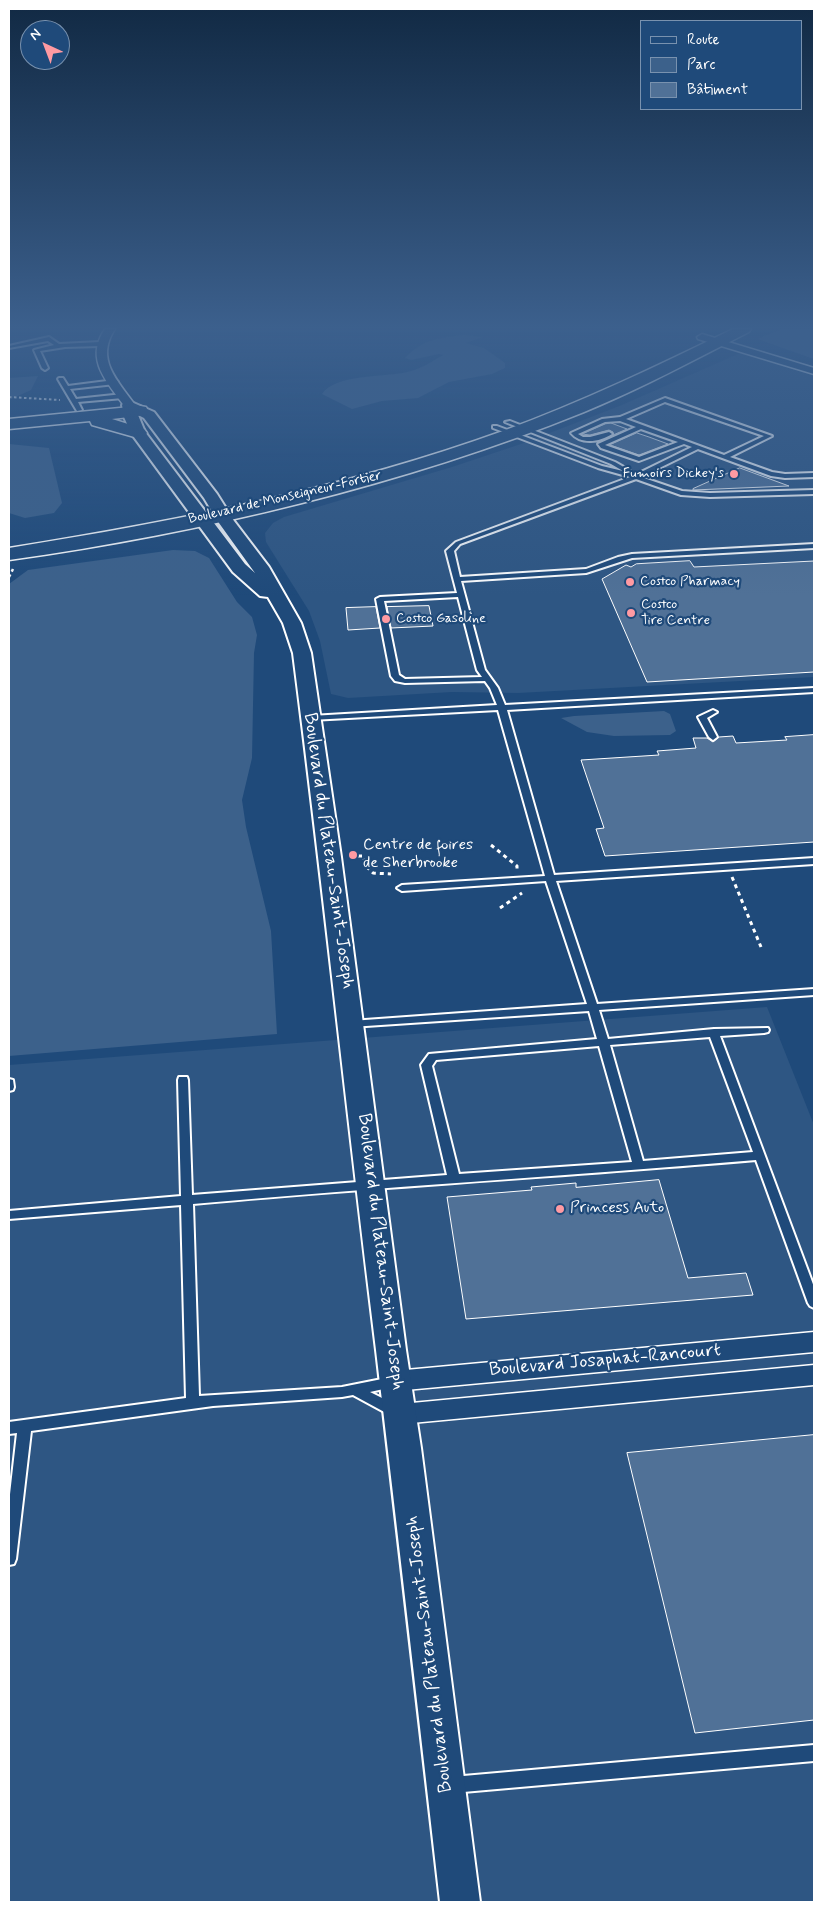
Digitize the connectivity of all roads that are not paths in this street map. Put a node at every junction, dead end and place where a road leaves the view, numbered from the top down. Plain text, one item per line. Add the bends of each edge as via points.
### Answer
1 (66, 418) edge
2 (134, 418) edge
3 (151, 418) edge
4 (531, 418) edge
5 (539, 418) edge
6 (718, 418) edge
7 (621, 419) joint
8 (56, 420) junction
9 (9, 424) edge
10 (636, 425) junction
11 (510, 428) junction
12 (138, 433) junction
13 (684, 442) junction
14 (698, 447) junction
15 (724, 457) junction
16 (814, 475) edge
17 (636, 477) junction
18 (814, 492) edge
19 (219, 509) junction
20 (198, 514) junction
21 (9, 543) edge
22 (814, 546) edge
23 (9, 554) edge
24 (457, 579) junction
25 (461, 595) junction
26 (282, 607) junction
27 (487, 679) junction
28 (814, 690) edge
29 (502, 708) junction
30 (713, 712) dead end
31 (311, 718) junction
32 (713, 737) dead end
33 (814, 861) edge
34 (550, 878) junction
35 (402, 888) dead end
36 (814, 992) edge
37 (593, 1006) junction
38 (351, 1024) junction
39 (764, 1030) dead end
40 (714, 1033) junction
41 (604, 1043) junction
42 (183, 1080) dead end
43 (760, 1156) junction
44 (640, 1166) junction
45 (454, 1179) junction
46 (371, 1184) junction
47 (187, 1200) junction
48 (9, 1215) edge
49 (814, 1303) edge
50 (814, 1342) edge
51 (814, 1375) edge
52 (356, 1391) junction
53 (398, 1398) junction
54 (193, 1403) junction
55 (25, 1425) junction
56 (9, 1428) edge
57 (9, 1559) edge
58 (814, 1753) edge
59 (446, 1786) junction
60 (460, 1902) edge

1 - 8 main road
2 - 12 street, Boulevard du Plateau-Saint-Joseph
3 - 19 street, Boulevard du Plateau-Saint-Joseph
4 - 11 main road, Boulevard de Monseigneur-Fortier
5 - 11 main road, Boulevard de Monseigneur-Fortier
6 - 15 lane via 769,436
7 - 10 lane
7 - 10 lane via 604,420 576,431 575,435 597,439
8 - 9 main road
8 - 12 main road via 110,423
10 - 13 lane
10 - 13 lane via 601,444 639,459
11 - 17 lane via 600,468
11 - 17 lane via 613,463
11 - 19 main road, Boulevard de Monseigneur-Fortier via 383,475
12 - 20 street, Boulevard du Plateau-Saint-Joseph
13 - 14 lane
14 - 15 lane
14 - 17 lane
15 - 16 lane via 778,475
17 - 18 lane via 693,495
17 - 24 lane via 455,544 450,551
19 - 20 main road, Boulevard de Monseigneur-Fortier
19 - 26 street, Boulevard du Plateau-Saint-Joseph via 260,567
20 - 21 main road, Boulevard de Monseigneur-Fortier
20 - 23 main road, Boulevard de Monseigneur-Fortier
20 - 26 street, Boulevard du Plateau-Saint-Joseph via 239,568
22 - 24 lane via 621,557 586,571
24 - 25 lane
25 - 27 lane via 481,670
25 - 27 lane via 380,599 395,676 405,681
26 - 31 street, Boulevard du Plateau-Saint-Joseph via 299,643
27 - 29 lane
28 - 29 lane
29 - 31 lane
29 - 34 lane
30 - 32 lane via 702,717
31 - 38 street, Boulevard du Plateau-Saint-Joseph
33 - 34 lane
34 - 35 lane
34 - 37 lane
36 - 37 lane
37 - 38 lane
37 - 41 lane
38 - 46 street, Boulevard du Plateau-Saint-Joseph
39 - 40 lane
40 - 41 lane
40 - 43 lane
41 - 44 lane
41 - 45 lane via 433,1057 426,1065
42 - 47 lane
43 - 44 lane
43 - 49 lane
44 - 45 lane
45 - 46 lane
46 - 47 lane
46 - 53 street, Boulevard du Plateau-Saint-Joseph
47 - 48 lane
47 - 54 lane
50 - 53 street, Boulevard Josaphat-Rancourt
51 - 53 street, Boulevard Josaphat-Rancourt
52 - 53 lane
52 - 53 lane
52 - 54 lane
53 - 59 street, Boulevard du Plateau-Saint-Joseph
54 - 55 lane
55 - 56 lane
55 - 57 lane
58 - 59 lane
59 - 60 street, Boulevard du Plateau-Saint-Joseph

